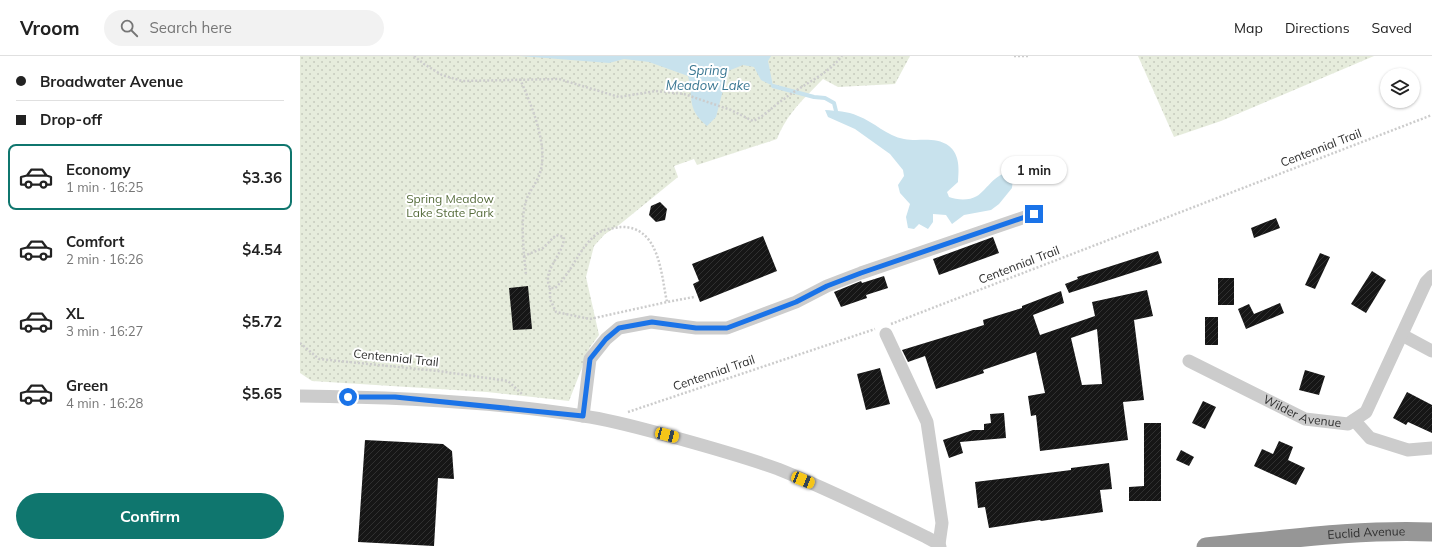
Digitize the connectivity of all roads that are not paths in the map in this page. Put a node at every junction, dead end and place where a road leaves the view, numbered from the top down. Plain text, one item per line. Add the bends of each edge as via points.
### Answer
1 (1034, 214) dead end
2 (1432, 276) edge
3 (884, 329) road end
4 (1402, 335) junction
5 (1432, 351) edge
6 (1189, 361) dead end
7 (300, 396) edge
8 (583, 416) junction
9 (1354, 420) junction
10 (1432, 448) edge
11 (1432, 532) edge
12 (1314, 542) edge
13 (939, 546) edge
14 (1206, 547) edge

1 - 8 street via 861,273 796,302 727,328 696,328 652,322 619,328 590,359
2 - 4 street, Wilder Avenue via 1426,282
3 - 13 street via 927,422 942,523
4 - 5 street
4 - 9 street, Wilder Avenue via 1366,412
6 - 9 street, Wilder Avenue via 1305,419 1348,424
7 - 8 street via 395,397
8 - 13 street via 720,450 777,469 842,497
9 - 10 street via 1370,438 1408,450
11 - 12 highway, Euclid Avenue via 1404,531
12 - 14 highway, Euclid Avenue

